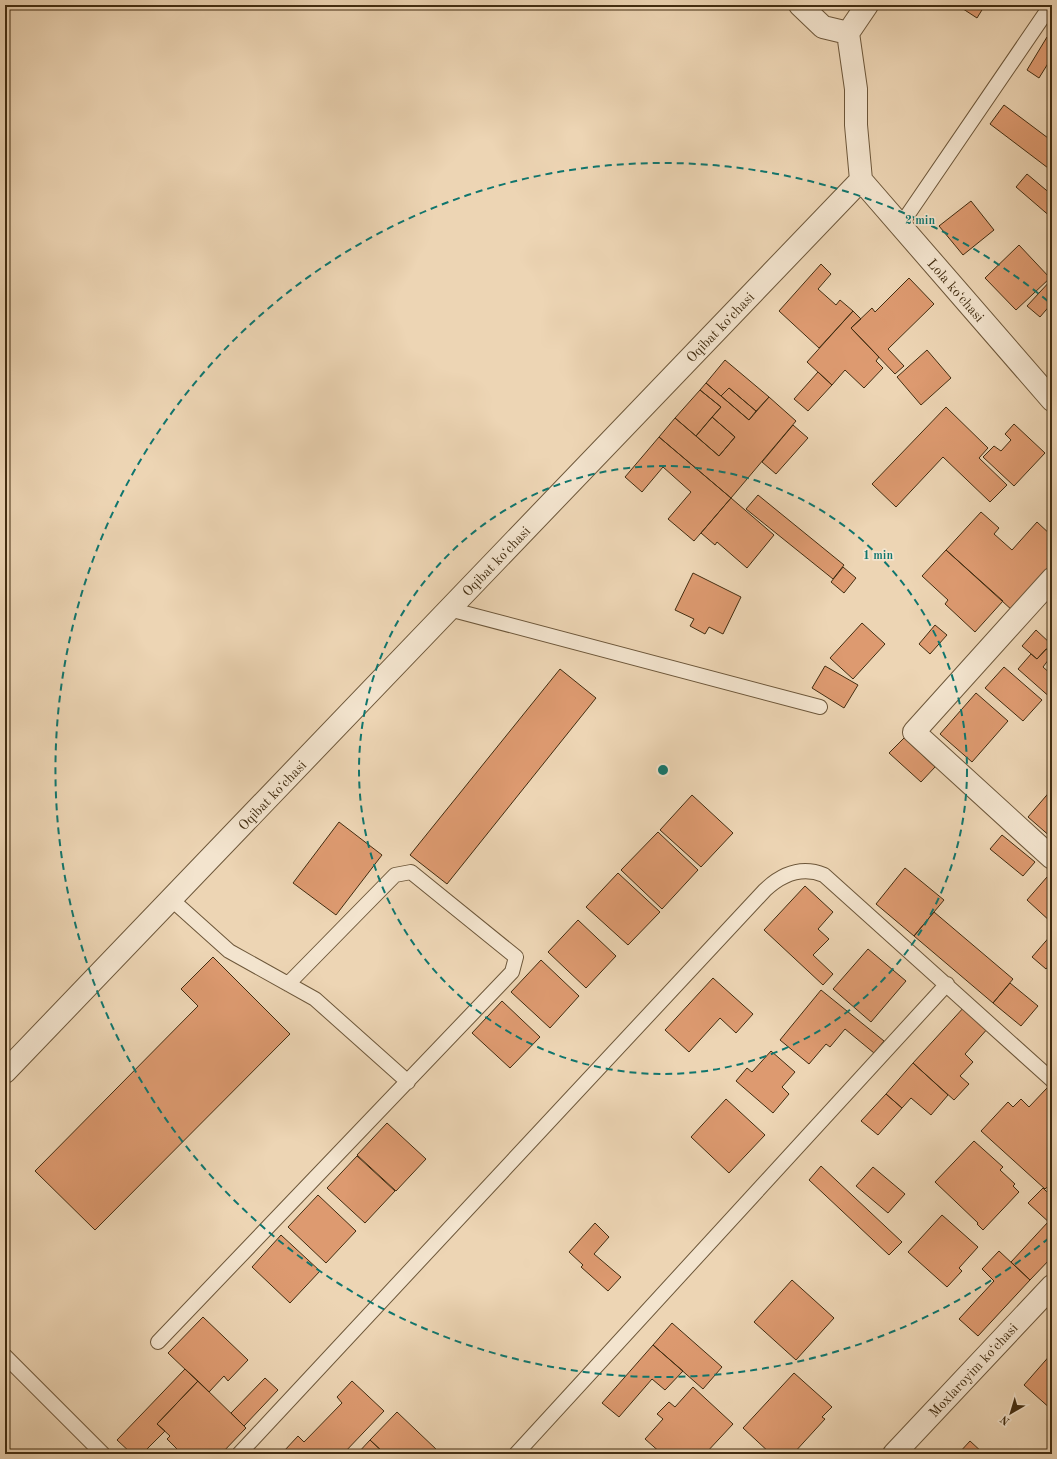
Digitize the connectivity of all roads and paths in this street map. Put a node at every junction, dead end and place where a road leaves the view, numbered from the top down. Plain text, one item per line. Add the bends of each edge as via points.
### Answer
1 (800, 5) edge
2 (867, 5) edge
3 (1051, 5) edge
4 (848, 33) junction
5 (861, 180) junction
6 (900, 226) junction
7 (1051, 397) edge
8 (1052, 579) edge
9 (449, 610) junction
10 (820, 707) dead end
11 (1052, 858) edge
12 (171, 899) junction
13 (288, 984) junction
14 (947, 984) junction
15 (5, 1072) edge
16 (1052, 1080) edge
17 (408, 1082) junction
18 (1052, 1286) edge
19 (158, 1342) dead end
20 (5, 1356) edge
21 (103, 1454) edge
22 (239, 1454) edge
23 (516, 1454) edge
24 (894, 1454) edge

1 - 4 street via 823,27
2 - 4 street
3 - 6 lane
4 - 5 street via 856,89
5 - 6 street, Lola koʻchasi
5 - 9 street, Oqibat koʻchasi
6 - 7 street, Lola koʻchasi
8 - 11 street via 914,732
9 - 10 lane
9 - 12 street, Oqibat koʻchasi
12 - 13 lane via 229,951
12 - 15 street, Oqibat koʻchasi
13 - 17 lane via 315,999
13 - 17 lane via 395,875 411,872 516,957 512,972
14 - 16 lane
14 - 22 lane via 824,875 811,871 797,871 776,880
14 - 23 lane
17 - 19 lane
18 - 24 street, Moxlaroyim koʻchasi
20 - 21 lane

